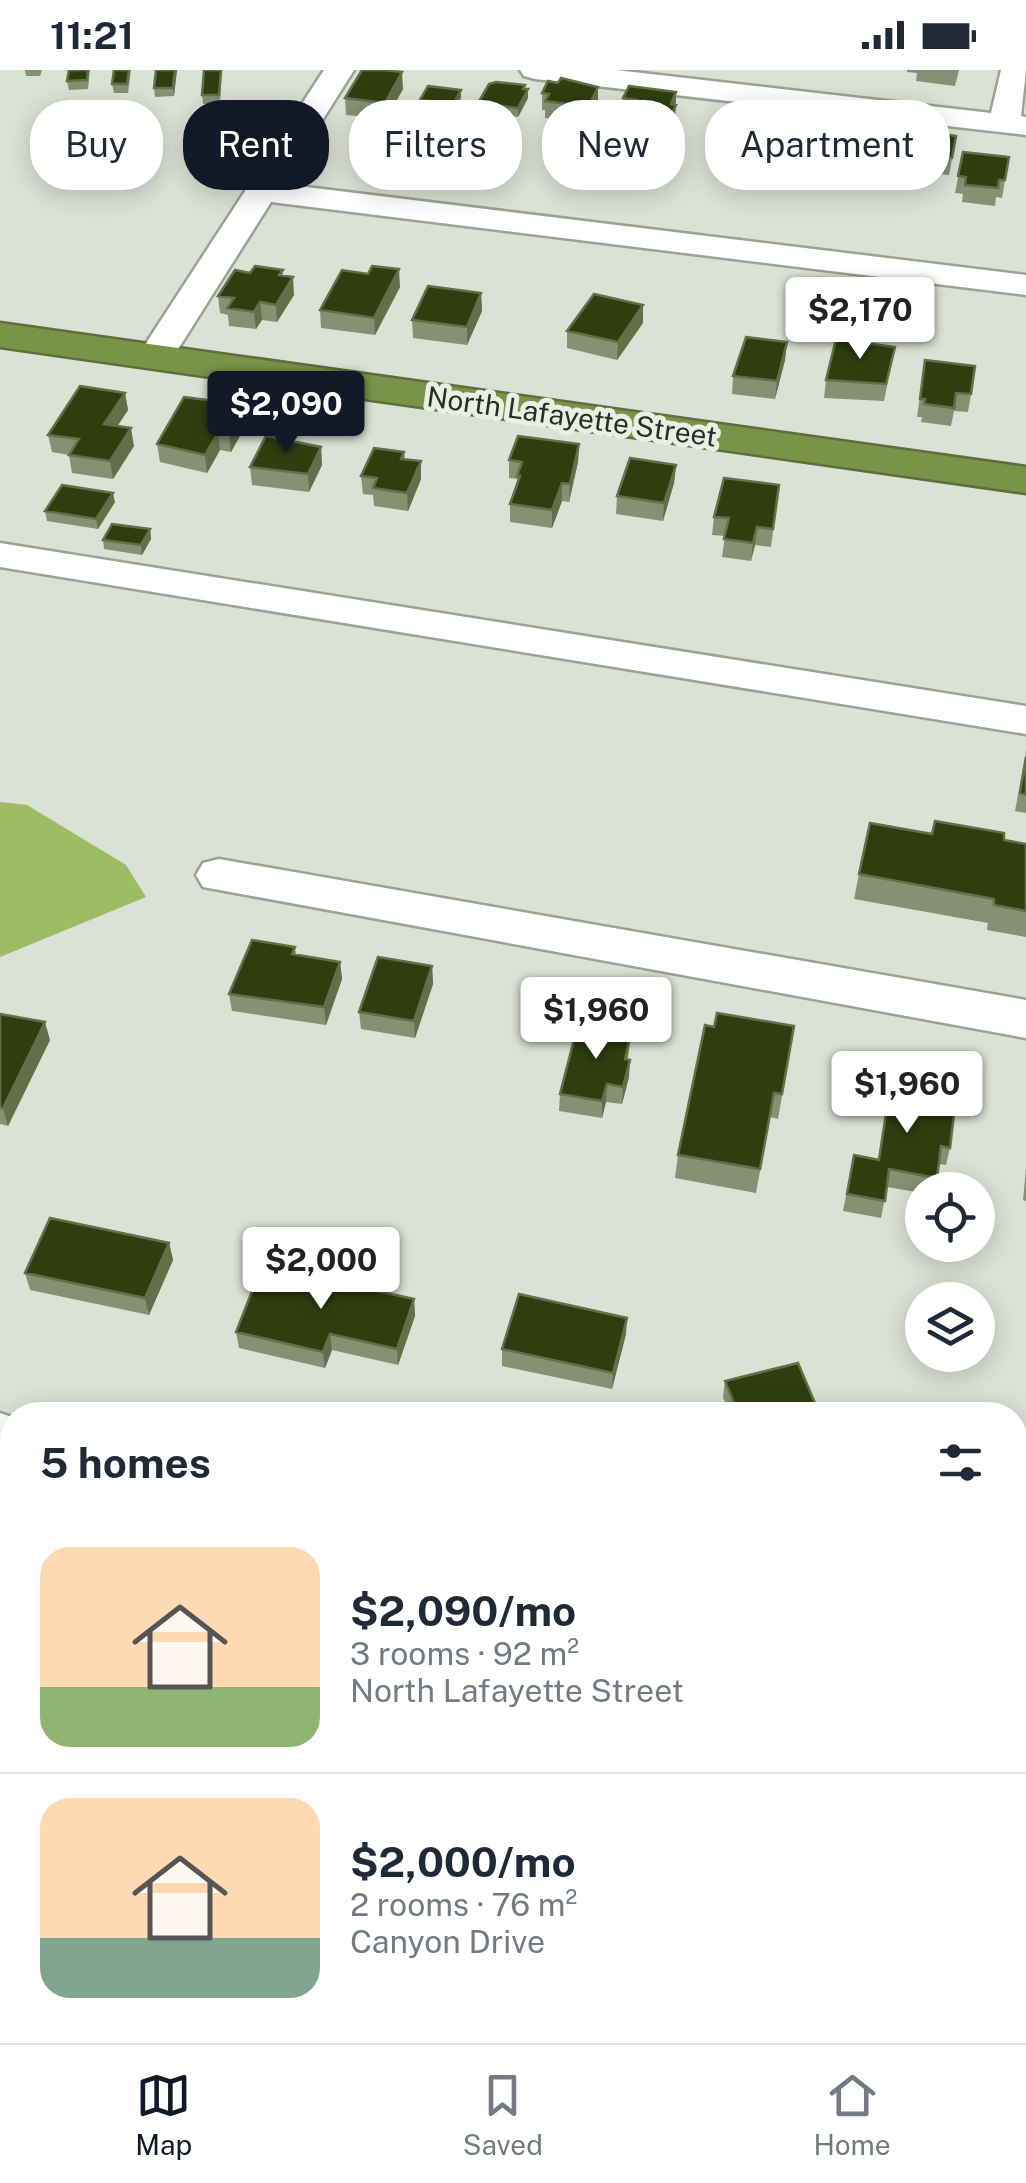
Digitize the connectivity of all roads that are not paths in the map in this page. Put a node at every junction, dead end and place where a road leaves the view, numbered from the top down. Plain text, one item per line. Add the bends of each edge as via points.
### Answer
1 (339, 70) edge
2 (535, 70) edge
3 (1016, 70) edge
4 (1015, 125) edge
5 (262, 191) junction
6 (1026, 285) edge
7 (0, 335) edge
8 (155, 357) junction
9 (1026, 480) edge
10 (0, 555) edge
11 (1026, 720) edge
12 (218, 875) dead end
13 (1026, 1019) edge

1 - 5 street
2 - 4 street
3 - 4 street
5 - 6 street
5 - 8 street
7 - 8 highway, North Lafayette Street
8 - 9 highway, North Lafayette Street
10 - 11 street
12 - 13 street

